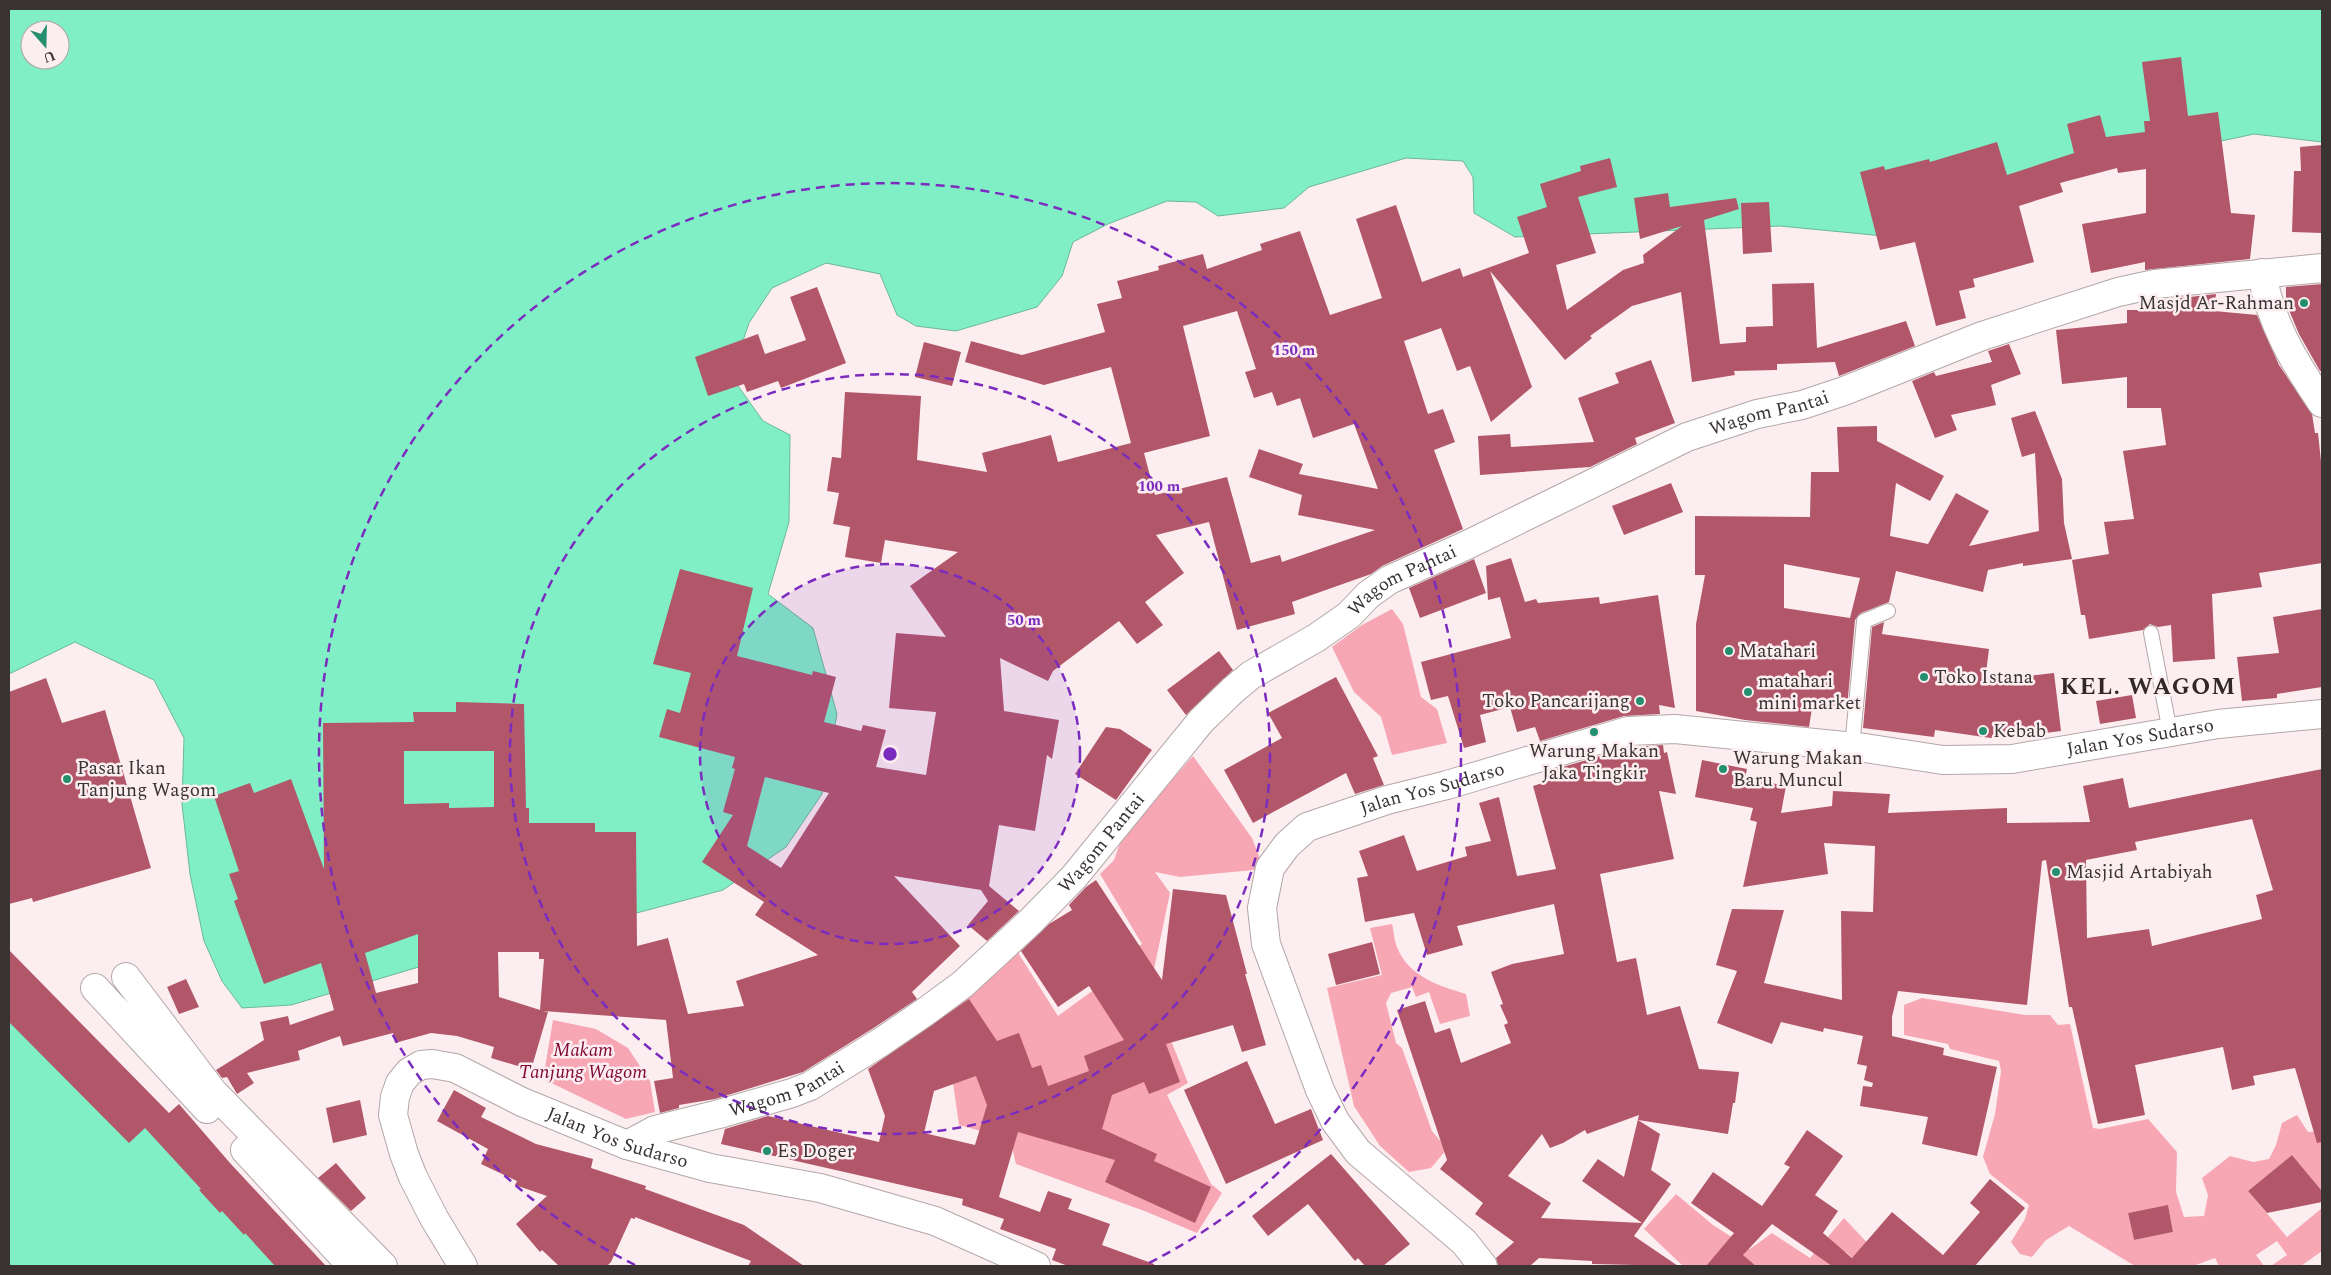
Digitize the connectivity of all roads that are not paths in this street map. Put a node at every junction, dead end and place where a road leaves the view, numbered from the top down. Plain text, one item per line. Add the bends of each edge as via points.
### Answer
1 (2322, 268) edge
2 (2262, 273) junction
3 (2322, 403) edge
4 (1888, 611) dead end
5 (2151, 633) dead end
6 (2322, 714) edge
7 (2170, 732) junction
8 (1852, 747) junction
9 (126, 977) dead end
10 (95, 988) dead end
11 (204, 1094) junction
12 (627, 1144) junction
13 (352, 1255) edge
14 (383, 1266) edge
15 (463, 1266) edge
16 (1036, 1266) edge
17 (1483, 1266) edge

1 - 2 street, Wagom Pantai
2 - 3 street via 2271,312 2288,349
2 - 12 street, Wagom Pantai via 2159,284 2118,292 1982,336 1888,375 1802,405 1757,414 1687,437 1467,545 1388,580 1368,595 1349,616 1237,686 1201,721 1074,877 962,984 925,1012 810,1086 656,1130
4 - 8 lane via 1864,621
5 - 7 lane
6 - 7 street, Jalan Yos Sudarso
7 - 8 street, Jalan Yos Sudarso via 2012,759 1943,760
8 - 17 street, Jalan Yos Sudarso via 1675,729 1628,731 1387,800 1307,827 1287,845 1270,868 1262,908 1266,944 1320,1090 1335,1121 1358,1152 1464,1242
9 - 11 street
10 - 11 street
11 - 13 street
12 - 15 street, Jalan Yos Sudarso via 522,1102 455,1068 432,1064 421,1065 409,1072 395,1097 393,1115 396,1130 413,1177
12 - 16 street, Jalan Yos Sudarso via 710,1168 820,1188 935,1221
13 - 14 street

